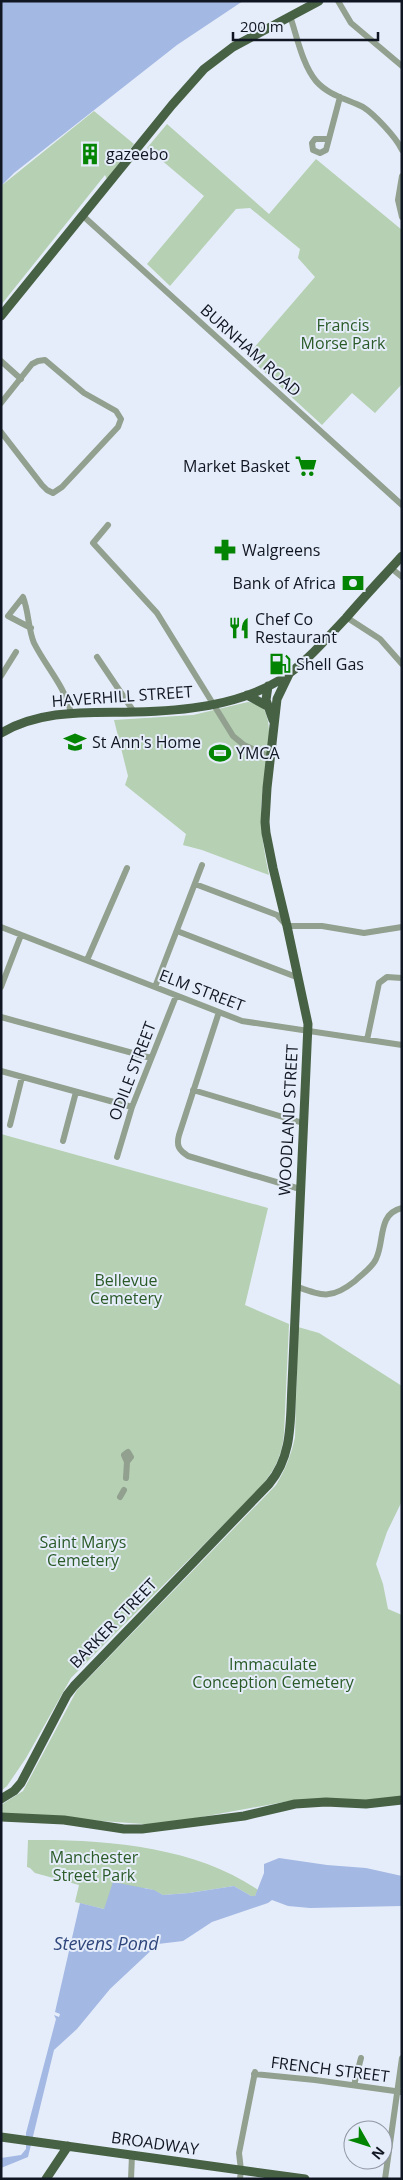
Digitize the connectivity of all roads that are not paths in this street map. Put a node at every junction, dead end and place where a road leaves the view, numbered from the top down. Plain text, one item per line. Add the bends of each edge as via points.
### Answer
1 (318, 1) edge
2 (338, 1) edge
3 (290, 16) junction
4 (402, 66) edge
5 (340, 97) junction
6 (328, 139) dead end
7 (401, 147) edge
8 (402, 176) edge
9 (400, 200) edge
10 (82, 215) junction
11 (402, 217) edge
12 (1, 316) edge
13 (1, 361) edge
14 (1, 366) edge
15 (21, 379) junction
16 (1, 403) edge
17 (1, 432) edge
18 (402, 505) edge
19 (108, 525) dead end
20 (402, 556) edge
21 (391, 568) junction
22 (402, 577) edge
23 (346, 617) junction
24 (30, 628) junction
25 (16, 652) dead end
26 (97, 657) dead end
27 (402, 664) edge
28 (290, 672) junction
29 (1, 676) edge
30 (268, 686) junction
31 (246, 695) junction
32 (277, 699) junction
33 (212, 704) junction
34 (269, 707) junction
35 (134, 712) junction
36 (71, 713) junction
37 (274, 724) junction
38 (2, 733) edge
39 (270, 757) junction
40 (202, 866) dead end
41 (127, 868) dead end
42 (195, 884) junction
43 (287, 926) junction
44 (1, 927) edge
45 (402, 927) edge
46 (177, 931) junction
47 (21, 935) junction
48 (87, 960) junction
49 (299, 978) junction
50 (402, 978) edge
51 (1, 986) edge
52 (155, 987) junction
53 (176, 996) junction
54 (219, 1012) junction
55 (1, 1017) edge
56 (307, 1031) junction
57 (367, 1040) junction
58 (402, 1045) edge
59 (151, 1058) junction
60 (1, 1071) edge
61 (22, 1077) junction
62 (193, 1090) junction
63 (76, 1092) junction
64 (132, 1107) junction
65 (303, 1123) junction
66 (10, 1125) dead end
67 (62, 1141) dead end
68 (117, 1157) dead end
69 (300, 1189) junction
70 (402, 1208) edge
71 (296, 1286) junction
72 (127, 1462) dead end
73 (126, 1478) dead end
74 (269, 1484) joint
75 (124, 1490) dead end
76 (120, 1497) dead end
77 (1, 1799) edge
78 (402, 1800) edge
79 (1, 1817) edge
80 (361, 2058) dead end
81 (402, 2058) edge
82 (402, 2062) edge
83 (354, 2085) junction
84 (399, 2091) edge
85 (1, 2137) edge
86 (68, 2146) junction
87 (132, 2155) junction
88 (240, 2174) edge
89 (300, 2178) edge
90 (46, 2179) edge
91 (131, 2179) edge
92 (386, 2179) edge

1 - 3 main road
2 - 4 street via 350,23
3 - 5 street via 312,76
3 - 10 main road via 233,47 204,69
5 - 6 street
5 - 7 street via 367,110
8 - 9 street
9 - 11 street
10 - 12 main road
10 - 18 street, BURNHAM ROAD
13 - 15 street
14 - 15 street
15 - 16 street
15 - 17 street via 35,362 47,361 80,390 116,411 120,423 62,487 53,492 42,485
19 - 33 street via 93,543 158,614
20 - 21 main road, HAVERHILL STREET
21 - 22 street
21 - 23 main road, HAVERHILL STREET
23 - 27 street via 380,640
23 - 28 main road, HAVERHILL STREET via 318,649
24 - 24 street via 28,611 23,597 8,616
24 - 36 street via 34,641 65,694
25 - 29 street
26 - 35 street
28 - 30 main road, HAVERHILL STREET
28 - 32 main road, WOODLAND STREET
30 - 31 main road, HAVERHILL STREET
30 - 32 main road
30 - 34 main road, WOODLAND STREET via 266,700
31 - 33 main road, HAVERHILL STREET
31 - 34 main road
32 - 37 main road, WOODLAND STREET
33 - 35 main road, HAVERHILL STREET
33 - 39 street via 236,739
34 - 37 main road, WOODLAND STREET
35 - 36 main road, HAVERHILL STREET
36 - 38 main road, HAVERHILL STREET via 34,718
37 - 39 main road, WOODLAND STREET
39 - 43 main road, WOODLAND STREET via 266,834
40 - 42 street
41 - 48 street
42 - 43 street via 277,915
42 - 46 street
43 - 45 street via 322,926 364,933
43 - 49 main road, WOODLAND STREET
44 - 47 street, ELM STREET
46 - 49 street
46 - 52 street
47 - 48 street, ELM STREET
47 - 51 street
48 - 52 street, ELM STREET
49 - 56 main road, WOODLAND STREET
50 - 57 street via 387,977 379,983
52 - 53 street, ELM STREET
53 - 54 street, ELM STREET
53 - 59 street, ODILE STREET
54 - 56 street, ELM STREET via 255,1024
54 - 62 street
55 - 59 street
56 - 57 street, ELM STREET
56 - 65 main road, WOODLAND STREET
57 - 58 street, ELM STREET
59 - 64 street, ODILE STREET
60 - 61 street
61 - 63 street
61 - 66 street
62 - 65 street
62 - 69 street via 177,1140 182,1152
63 - 64 street
63 - 67 street
64 - 68 street, ODILE STREET
65 - 69 main road, WOODLAND STREET
69 - 71 main road, WOODLAND STREET
70 - 71 street via 386,1218 373,1265 345,1289 326,1296
71 - 74 main road, WOODLAND STREET via 290,1436 281,1466
72 - 73 street
74 - 77 main road, BARKER STREET via 66,1695 21,1783
75 - 76 street
78 - 79 main road via 366,1804 295,1804 244,1816 142,1829
80 - 83 street
81 - 82 street
82 - 84 street
83 - 84 street, FRENCH STREET
83 - 88 street, FRENCH STREET via 254,2073 239,2153
84 - 92 street
85 - 86 main road, BROADWAY
86 - 87 main road, BROADWAY
86 - 90 main road
87 - 88 main road, BROADWAY
87 - 91 street
88 - 89 main road, BROADWAY

